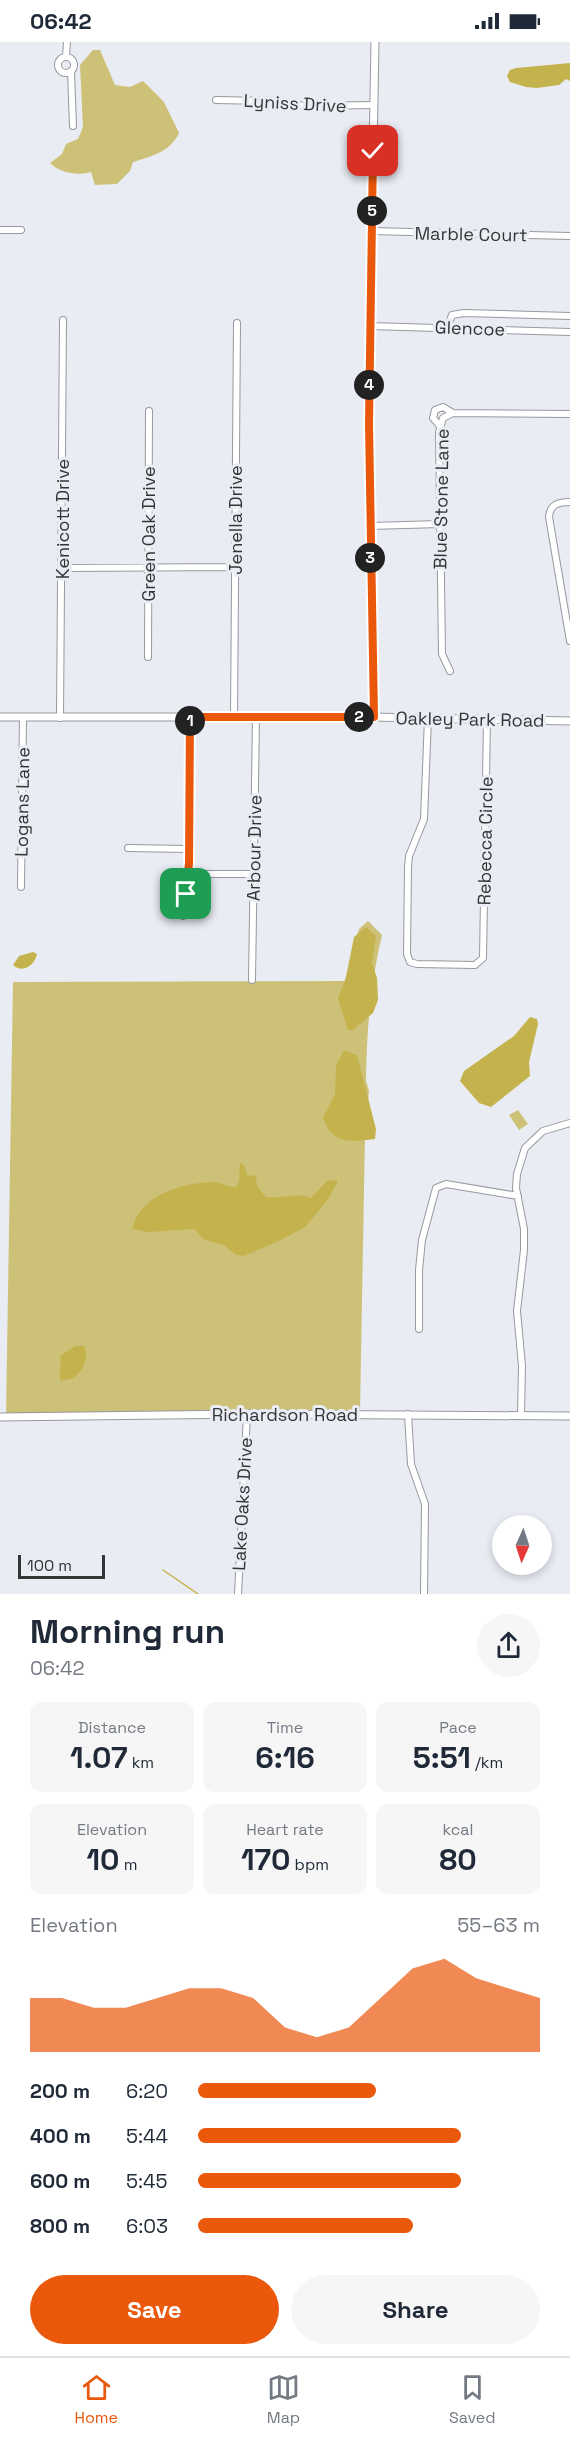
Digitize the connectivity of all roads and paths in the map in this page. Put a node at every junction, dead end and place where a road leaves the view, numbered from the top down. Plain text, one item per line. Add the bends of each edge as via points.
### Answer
1 (67, 42) edge
2 (375, 42) edge
3 (66, 56) junction
4 (71, 71) junction
5 (216, 100) dead end
6 (374, 105) junction
7 (73, 126) dead end
8 (0, 230) edge
9 (21, 230) dead end
10 (371, 231) junction
11 (570, 236) edge
12 (570, 316) edge
13 (63, 320) dead end
14 (237, 323) dead end
15 (370, 326) junction
16 (447, 328) junction
17 (570, 332) edge
18 (149, 411) dead end
19 (453, 413) junction
20 (570, 414) edge
21 (440, 426) junction
22 (570, 502) edge
23 (440, 524) junction
24 (370, 525) junction
25 (148, 567) junction
26 (235, 567) junction
27 (62, 568) junction
28 (570, 641) edge
29 (148, 657) dead end
30 (450, 671) dead end
31 (0, 717) edge
32 (23, 717) junction
33 (190, 717) junction
34 (234, 717) junction
35 (256, 717) junction
36 (374, 717) junction
37 (60, 718) junction
38 (428, 718) junction
39 (487, 719) junction
40 (570, 721) edge
41 (128, 848) dead end
42 (188, 849) junction
43 (200, 874) dead end
44 (253, 874) junction
45 (21, 887) dead end
46 (183, 916) dead end
47 (252, 980) dead end
48 (570, 1123) edge
49 (518, 1196) junction
50 (419, 1329) dead end
51 (247, 1414) junction
52 (408, 1414) junction
53 (521, 1416) junction
54 (570, 1416) edge
55 (0, 1417) edge
56 (238, 1594) edge
57 (424, 1594) edge

1 - 3 street
2 - 6 street
3 - 4 street via 74,62
3 - 4 street via 58,67 64,72
4 - 7 street
5 - 6 street, Lyniss Drive via 278,100 304,106
6 - 10 street
8 - 9 street
10 - 11 street, Marble Court
10 - 15 street
12 - 16 street via 457,313 452,315
13 - 27 street, Kenicott Drive
14 - 26 street, Jenella Drive
15 - 16 street, Glencoe
15 - 24 street
16 - 17 street, Glencoe
18 - 25 street, Green Oak Drive
19 - 20 street, Blue Stone Lane
19 - 21 street, Blue Stone Lane via 443,418
19 - 21 street via 443,407 435,410 434,420
21 - 23 street, Blue Stone Lane
22 - 28 street via 553,506 549,517
23 - 24 street
23 - 30 street, Blue Stone Lane via 442,654
24 - 36 street
25 - 26 street
25 - 27 street
25 - 29 street, Green Oak Drive
26 - 34 street, Jenella Drive
27 - 37 street, Kenicott Drive
31 - 32 street, Oakley Park Road
32 - 37 street, Oakley Park Road
32 - 45 street, Logans Lane
33 - 34 street, Oakley Park Road
33 - 37 street, Oakley Park Road
33 - 42 street
34 - 35 street, Oakley Park Road
35 - 36 street, Oakley Park Road
35 - 44 street, Arbour Drive
36 - 38 street, Oakley Park Road
38 - 39 street, Oakley Park Road
38 - 39 street, Rebecca Circle via 424,819 408,867 407,958 417,964 481,962
39 - 40 street, Oakley Park Road
41 - 42 street
42 - 46 street
43 - 44 street
44 - 47 street, Arbour Drive
48 - 49 street via 543,1131 525,1148 517,1174
49 - 50 street via 446,1184 436,1188 421,1250
49 - 53 street via 524,1250 517,1311
51 - 52 street, Richardson Road
51 - 55 street, Richardson Road
51 - 56 street, Lake Oaks Drive
52 - 53 street, Richardson Road
52 - 57 street via 411,1467 425,1504
53 - 54 street, Richardson Road

